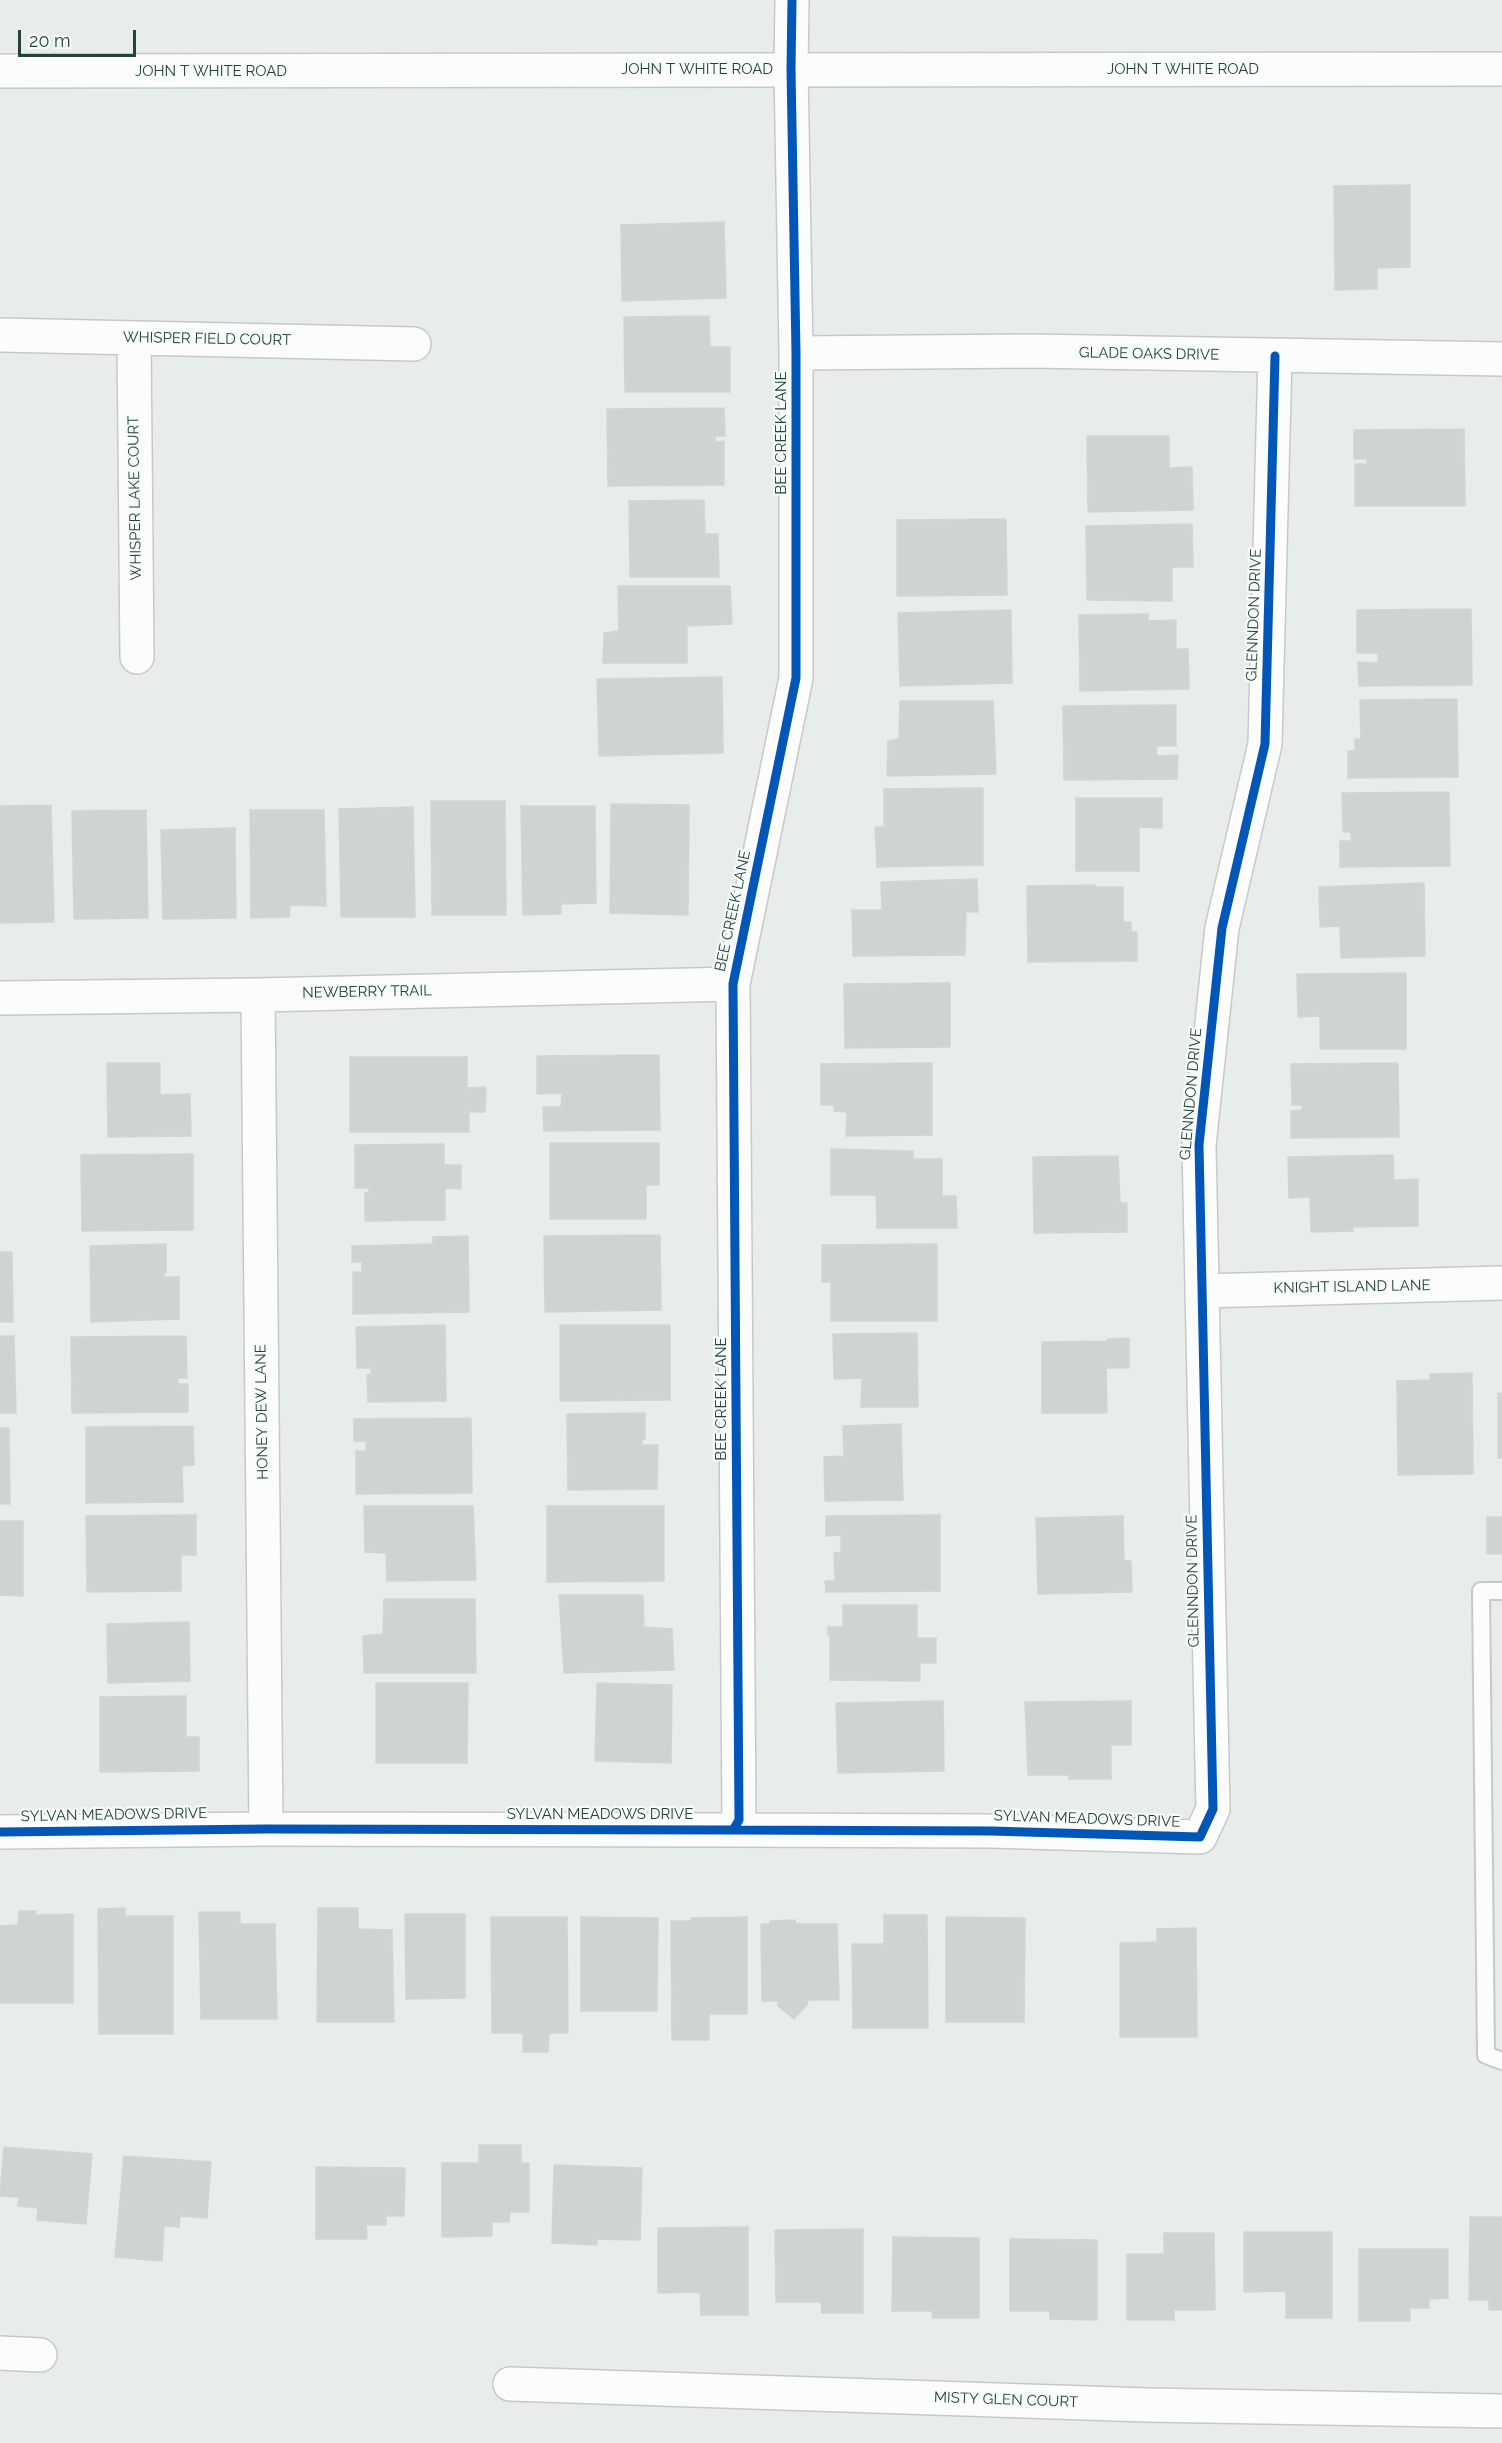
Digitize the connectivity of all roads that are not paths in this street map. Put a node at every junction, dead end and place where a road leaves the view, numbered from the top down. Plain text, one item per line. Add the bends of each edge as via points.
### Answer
1 (792, 0) edge
2 (791, 69) junction
3 (1502, 69) edge
4 (0, 71) edge
5 (0, 335) edge
6 (134, 338) junction
7 (414, 344) dead end
8 (796, 353) junction
9 (1275, 356) junction
10 (1502, 359) edge
11 (137, 657) dead end
12 (733, 984) junction
13 (258, 995) junction
14 (0, 998) edge
15 (1502, 1283) edge
16 (1202, 1290) junction
17 (1502, 1591) edge
18 (266, 1829) junction
19 (733, 1830) junction
20 (0, 1832) edge
21 (1200, 1837) joint
22 (1502, 2061) edge
23 (0, 2353) edge
24 (40, 2355) dead end
25 (510, 2384) dead end
26 (1502, 2411) edge

1 - 2 street, BEE CREEK LANE
2 - 3 street, JOHN T WHITE ROAD
2 - 4 street, JOHN T WHITE ROAD
2 - 8 street, BEE CREEK LANE
5 - 6 street, WHISPER FIELD COURT
6 - 7 street, WHISPER FIELD COURT
6 - 11 street, WHISPER LAKE COURT
8 - 9 street, GLADE OAKS DRIVE via 1031,351
8 - 12 street, BEE CREEK LANE via 796,678
9 - 10 street, GLADE OAKS DRIVE
9 - 16 street, GLENNDON DRIVE via 1265,744 1222,928 1199,1145
12 - 13 street, NEWBERRY TRAIL
12 - 19 street, BEE CREEK LANE via 739,1820
13 - 14 street, NEWBERRY TRAIL
13 - 18 street, HONEY DEW LANE
15 - 16 street, KNIGHT ISLAND LANE
16 - 21 street, GLENNDON DRIVE via 1213,1809
17 - 22 lane via 1481,1591 1486,2055
18 - 19 street, SYLVAN MEADOWS DRIVE
18 - 20 street, SYLVAN MEADOWS DRIVE
19 - 21 street, SYLVAN MEADOWS DRIVE
23 - 24 street
25 - 26 street, MISTY GLEN COURT via 1147,2405

